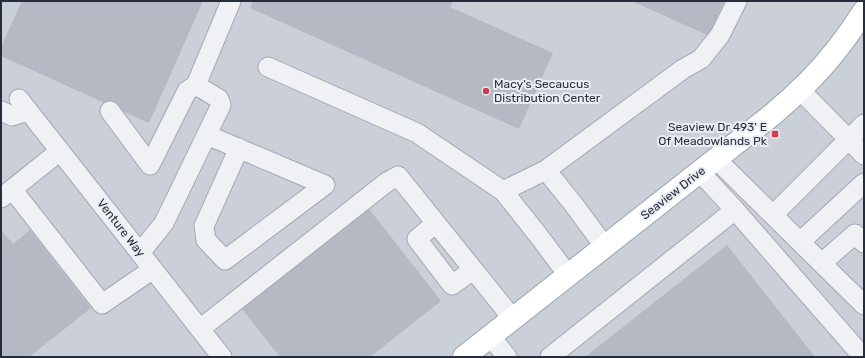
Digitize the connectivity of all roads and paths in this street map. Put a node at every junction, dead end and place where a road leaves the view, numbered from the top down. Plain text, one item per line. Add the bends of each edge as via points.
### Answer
1 (230, 1) edge
2 (737, 1) edge
3 (864, 11) edge
4 (268, 67) dead end
5 (196, 85) junction
6 (800, 90) junction
7 (1, 111) edge
8 (110, 111) dead end
9 (864, 124) edge
10 (207, 135) junction
11 (849, 139) junction
12 (239, 148) junction
13 (60, 151) junction
14 (864, 155) edge
15 (708, 165) junction
16 (546, 170) junction
17 (864, 183) edge
18 (503, 191) junction
19 (7, 193) edge
20 (735, 210) junction
21 (773, 215) junction
22 (436, 223) junction
23 (800, 242) junction
24 (864, 243) edge
25 (605, 246) junction
26 (140, 253) junction
27 (822, 264) junction
28 (153, 269) junction
29 (473, 270) junction
30 (568, 276) junction
31 (864, 305) edge
32 (512, 320) junction
33 (200, 329) junction
34 (491, 336) junction
35 (222, 357) edge
36 (464, 357) edge
37 (507, 357) edge
38 (550, 357) edge
39 (863, 357) edge

1 - 5 street
2 - 16 street via 720,35 701,59 683,69
3 - 6 main road, Seaview Drive via 841,44
4 - 18 street via 417,133
5 - 8 street via 187,91 150,165
5 - 10 street via 219,99 221,105
6 - 11 street
6 - 15 main road, Seaview Drive
7 - 13 street, Venture Way via 12,116 24,105
9 - 11 street
10 - 12 street
10 - 26 street via 164,223
11 - 14 street
11 - 21 street
12 - 12 street via 325,185 225,260 206,240 204,226
13 - 19 street
13 - 26 street, Venture Way
15 - 20 street
15 - 21 street
15 - 25 main road, Seaview Drive
16 - 18 street
16 - 25 street
17 - 23 street
18 - 30 street
19 - 28 street via 102,304
20 - 38 street
20 - 39 street
21 - 23 street
22 - 29 street
22 - 29 street via 417,239 452,285
22 - 33 street via 398,176 386,182
23 - 27 street
24 - 27 street via 855,234
25 - 30 main road, Seaview Drive
26 - 28 street, Venture Way
27 - 31 street
28 - 33 street, Venture Way
29 - 32 street
30 - 32 main road, Seaview Drive
32 - 34 main road, Seaview Drive
33 - 35 street, Venture Way
34 - 36 main road, Seaview Drive
34 - 37 street

